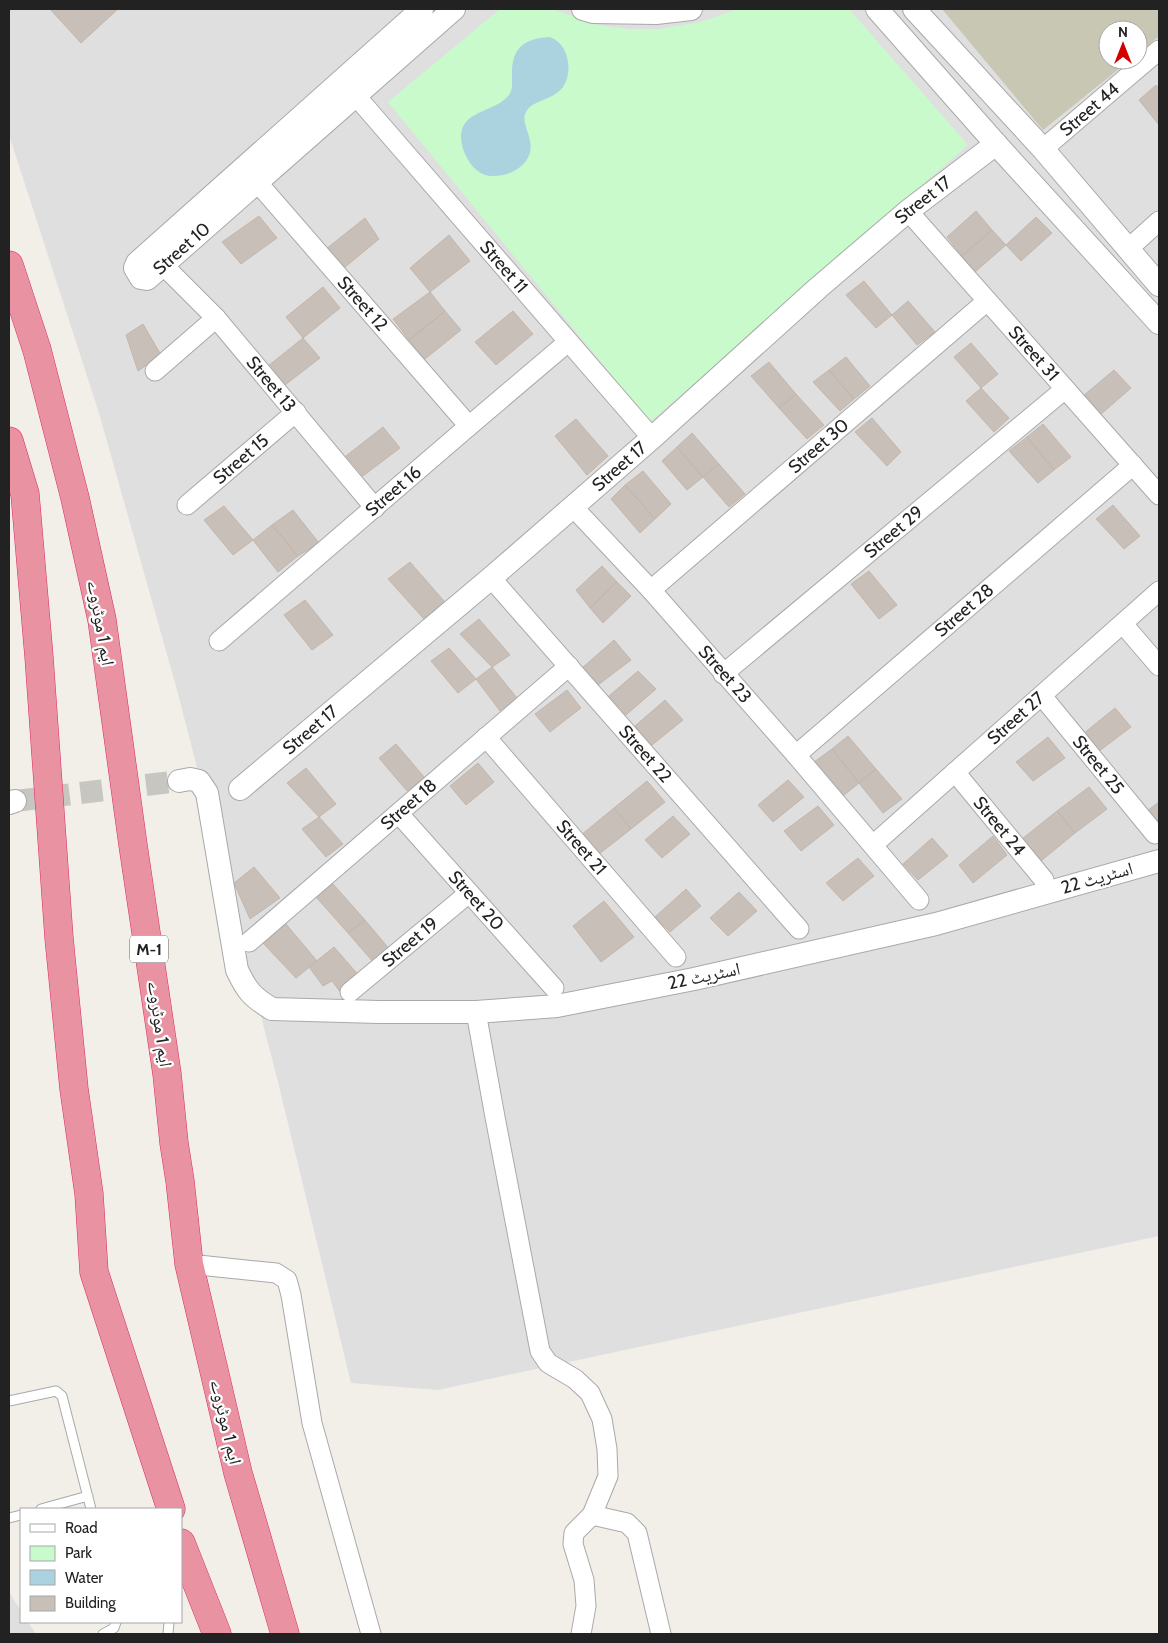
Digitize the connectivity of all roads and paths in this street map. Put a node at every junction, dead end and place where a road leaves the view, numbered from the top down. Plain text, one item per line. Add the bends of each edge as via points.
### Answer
1 (422, 9) edge
2 (454, 9) edge
3 (583, 9) edge
4 (691, 9) edge
5 (877, 9) edge
6 (914, 9) edge
7 (623, 11) edge
8 (1159, 50) edge
9 (356, 96) junction
10 (996, 144) junction
11 (1043, 149) junction
12 (257, 182) junction
13 (908, 211) junction
14 (1159, 221) edge
15 (1128, 249) junction
16 (9, 265) edge
17 (163, 265) junction
18 (1159, 286) edge
19 (987, 301) junction
20 (216, 318) junction
21 (1159, 323) edge
22 (568, 342) junction
23 (155, 371) dead end
24 (1065, 388) junction
25 (296, 412) junction
26 (469, 426) junction
27 (652, 438) junction
28 (9, 441) edge
29 (1133, 464) junction
30 (1159, 495) edge
31 (187, 505) dead end
32 (573, 507) junction
33 (375, 508) junction
34 (492, 578) junction
35 (651, 590) junction
36 (1159, 591) edge
37 (1123, 624) junction
38 (219, 641) dead end
39 (569, 666) junction
40 (1159, 666) edge
41 (724, 674) junction
42 (1042, 696) junction
43 (486, 738) junction
44 (796, 755) junction
45 (955, 772) junction
46 (179, 781) tunnel mouth
47 (240, 789) dead end
48 (399, 814) junction
49 (1155, 834) dead end
50 (873, 845) junction
51 (1159, 861) edge
52 (1044, 880) dead end
53 (469, 893) junction
54 (918, 900) dead end
55 (799, 929) dead end
56 (248, 942) dead end
57 (676, 957) dead end
58 (554, 988) dead end
59 (350, 992) dead end
60 (476, 1012) junction
61 (189, 1264) junction
62 (9, 1401) edge
63 (88, 1496) junction
64 (45, 1508) edge
65 (91, 1508) edge
66 (171, 1508) edge
67 (592, 1514) junction
68 (184, 1559) edge
69 (116, 1623) edge
70 (103, 1634) edge
71 (216, 1634) edge
72 (285, 1634) edge
73 (371, 1634) edge
74 (581, 1634) edge
75 (660, 1634) edge

1 - 17 street, Street 10 via 135,268 141,278 147,279
2 - 9 street, Street 10
3 - 7 street
4 - 7 street via 656,13
5 - 10 street
6 - 11 street
8 - 11 street, Street 44
9 - 12 street, Street 10
9 - 22 street, Street 11
10 - 13 street, Street 17
10 - 21 street
11 - 15 street
12 - 17 street, Street 10
12 - 26 street, Street 12
13 - 19 street, Street 31
13 - 27 street, Street 17
14 - 15 street
15 - 18 street
16 - 61 highway, ایم 1 موٹروے / M-1 via 37,350 102,620 167,1074
17 - 20 street, Street 13
19 - 24 street, Street 31
19 - 35 street, Street 30
20 - 23 street
20 - 25 street, Street 13
22 - 26 street, Street 16
22 - 27 street, Street 11
24 - 29 street, Street 31
24 - 41 street, Street 29
25 - 31 street, Street 15
25 - 33 street, Street 13
26 - 33 street, Street 16
27 - 32 street, Street 17
28 - 66 highway via 24,494 59,938 74,1089 89,1194 94,1272
29 - 30 street, Street 31
29 - 44 street, Street 28
32 - 34 street, Street 17
32 - 35 street, Street 23
33 - 38 street, Street 16
34 - 39 street, Street 22
34 - 47 street, Street 17
35 - 41 street, Street 23
36 - 37 street, Street 27
37 - 40 street
37 - 42 street, Street 27
39 - 43 street, Street 18
39 - 55 street, Street 22
41 - 44 street, Street 23
42 - 45 street, Street 27
42 - 49 street, Street 25
43 - 48 street, Street 18
43 - 57 street, Street 21
44 - 50 street, Street 23
45 - 50 street, Street 27
45 - 52 street, Street 24
46 - 60 street, اسٹریٹ 22 via 199,781 207,793 236,970 245,988 259,1001 272,1009
48 - 53 street, Street 20
48 - 56 street, Street 18
50 - 54 street, Street 23
51 - 60 street, اسٹریٹ 22 via 936,924 694,979 557,1006
53 - 58 street, Street 20
53 - 59 street, Street 19
60 - 67 street via 540,1351 548,1363 575,1378 590,1393 602,1419 608,1476
61 - 72 highway, ایم 1 موٹروے / M-1 via 238,1473
61 - 73 street via 276,1273 287,1280 312,1423
62 - 63 lane via 56,1391 62,1396
63 - 64 lane
63 - 65 lane
67 - 74 street via 574,1533 573,1544 585,1589 586,1606
67 - 75 street via 627,1523 637,1533
68 - 71 highway
69 - 70 lane via 114,1628

